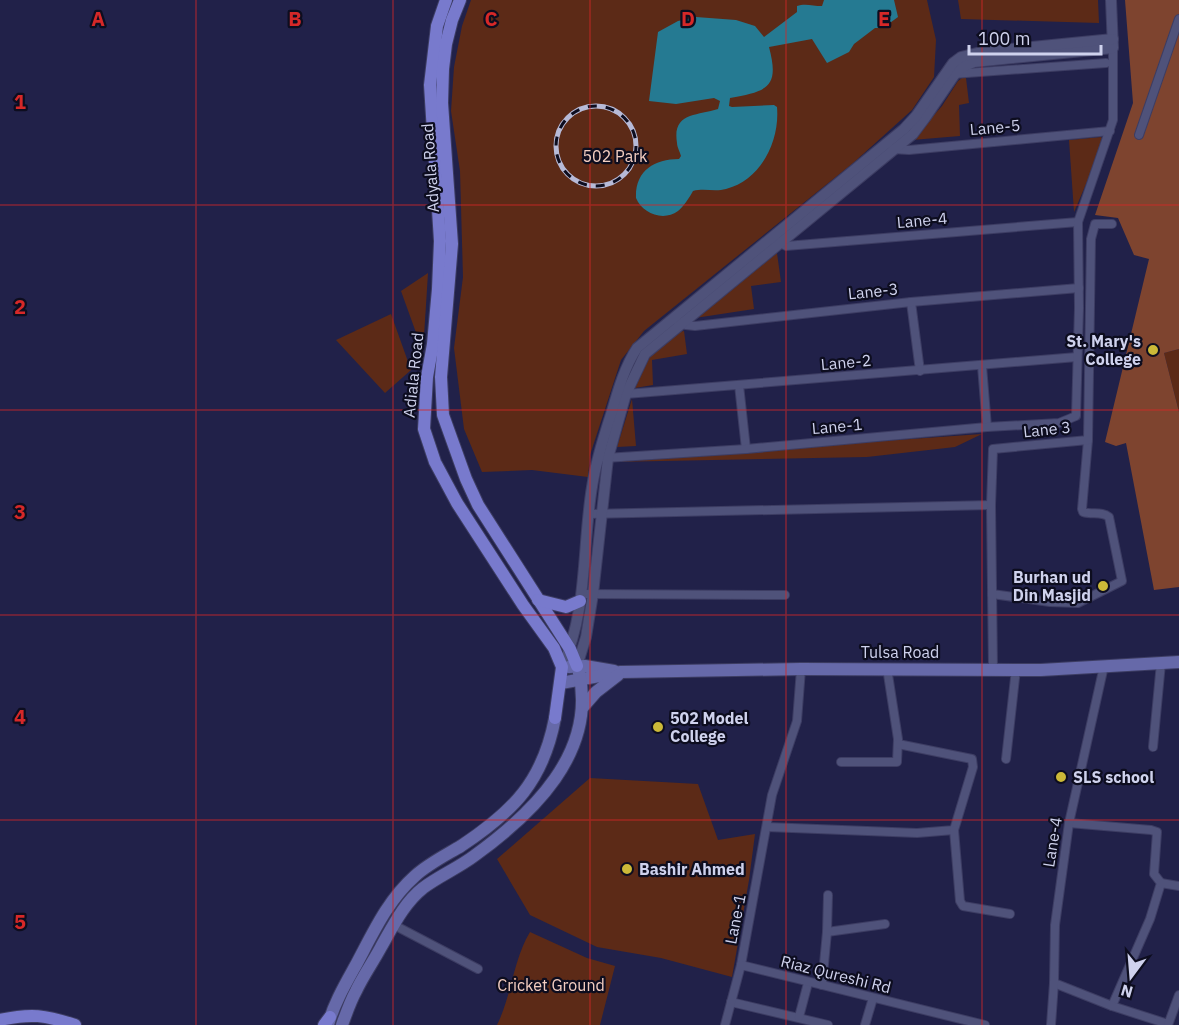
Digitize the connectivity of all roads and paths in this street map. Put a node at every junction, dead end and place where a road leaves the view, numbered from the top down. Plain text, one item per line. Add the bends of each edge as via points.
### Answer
1 (446, 0) edge
2 (460, 0) edge
3 (1111, 0) edge
4 (1179, 19) edge
5 (1113, 44) junction
6 (1106, 63) dead end
7 (949, 74) junction
8 (1110, 131) junction
9 (1139, 135) dead end
10 (889, 148) junction
11 (1078, 222) junction
12 (1112, 224) dead end
13 (776, 240) junction
14 (1079, 288) junction
15 (911, 302) junction
16 (677, 321) junction
17 (445, 336) joint
18 (1077, 357) junction
19 (982, 366) junction
20 (920, 371) junction
21 (739, 386) junction
22 (622, 393) junction
23 (987, 428) junction
24 (1088, 440) junction
25 (746, 449) junction
26 (603, 457) junction
27 (991, 505) junction
28 (595, 514) junction
29 (593, 594) junction
30 (992, 594) junction
31 (785, 595) dead end
32 (580, 598) junction
33 (538, 600) junction
34 (570, 649) junction
35 (1179, 662) edge
36 (1161, 663) junction
37 (578, 666) junction
38 (1104, 666) junction
39 (562, 667) junction
40 (887, 668) junction
41 (801, 669) junction
42 (993, 669) junction
43 (1016, 669) junction
44 (621, 672) junction
45 (581, 680) junction
46 (561, 683) junction
47 (582, 708) junction
48 (898, 744) junction
49 (1153, 747) dead end
50 (1006, 759) dead end
51 (841, 762) dead end
52 (1070, 823) junction
53 (767, 827) junction
54 (954, 830) junction
55 (1161, 883) junction
56 (1179, 886) edge
57 (828, 894) dead end
58 (1010, 914) dead end
59 (885, 924) dead end
60 (393, 925) junction
61 (827, 932) junction
62 (741, 965) junction
63 (478, 969) dead end
64 (808, 983) junction
65 (1054, 983) junction
66 (822, 985) junction
67 (1179, 994) edge
68 (873, 998) junction
69 (731, 1002) junction
70 (1112, 1006) junction
71 (799, 1017) junction
72 (0, 1020) edge
73 (51, 1021) edge
74 (327, 1022) edge
75 (75, 1025) edge
76 (342, 1025) edge
77 (725, 1025) edge
78 (828, 1025) edge
79 (865, 1025) edge
80 (985, 1025) edge
81 (1051, 1025) edge
82 (1168, 1025) edge

1 - 39 main road, Adiala Road via 437,26 430,85 440,251 424,429 435,462 457,503 554,648
2 - 17 main road, Adyala Road via 446,44 443,69 452,244
3 - 5 street
4 - 9 street
5 - 7 street via 974,62
5 - 8 street via 1114,104
6 - 7 street
7 - 10 street via 913,134
8 - 10 street, Lane-5 via 909,150
8 - 11 street
10 - 13 street
11 - 13 street, Lane-4 via 786,246
11 - 14 street
12 - 24 street, Lane 3 via 1095,224 1092,239
13 - 16 street
14 - 15 street, Lane-3
14 - 18 street
15 - 16 street, Lane-3 via 695,326
15 - 20 street
16 - 22 street via 645,354
17 - 33 main road, Adiala Road via 443,415 478,505
18 - 19 street, Lane-2
18 - 23 street, Lane-1 via 1076,416 1059,423
19 - 20 street, Lane-2
19 - 23 street
20 - 21 street, Lane-2
21 - 22 street, Lane-2
21 - 25 street
22 - 26 street
23 - 25 street, Lane-1
24 - 27 street, Lane 3 via 993,449
24 - 30 street via 1083,512 1109,517 1122,580 1078,603
25 - 26 street, Lane-1
26 - 28 street
27 - 28 street
27 - 30 street, Lane 3
28 - 29 street
28 - 32 street
29 - 31 street
29 - 32 street
29 - 37 street
30 - 42 street, Lane 3
32 - 33 main road via 566,607
32 - 34 street
33 - 34 main road, Adiala Road
34 - 37 main road, Adiala Road
34 - 39 street
35 - 36 main road, Tulsa Road
36 - 38 main road, Tulsa Road
36 - 49 street
37 - 39 main road, Tulsa Road
37 - 44 main road, Tulsa Road
37 - 45 main road
38 - 43 main road, Tulsa Road
38 - 52 street, Lane-4
39 - 46 main road
40 - 41 main road, Tulsa Road
40 - 42 main road, Tulsa Road
40 - 48 street
41 - 44 main road, Tulsa Road
41 - 53 street, Lane-1 via 797,721 772,795
42 - 43 main road, Tulsa Road
43 - 50 street
44 - 45 main road, Tulsa Road
44 - 47 main road
45 - 46 main road, Tulsa Road
45 - 47 main road
46 - 74 main road via 552,736 536,776 505,813 417,874 394,896
47 - 60 main road via 579,731 566,762 546,793 523,818 473,857 423,888
48 - 51 street via 897,762
48 - 54 street via 972,759
52 - 55 street via 1157,832 1154,874
52 - 65 street, Lane-4 via 1055,925
53 - 54 street via 917,833
53 - 62 street, Lane-1
54 - 58 street via 963,906
55 - 56 street
55 - 70 street via 1150,919
57 - 61 street
59 - 61 street
60 - 63 street
60 - 76 main road via 355,991
61 - 66 street
62 - 64 street, Riaz Qureshi Rd
62 - 69 street
64 - 66 street, Riaz Qureshi Rd
64 - 71 street
65 - 70 street
65 - 81 street, Lane-4
66 - 68 street, Riaz Qureshi Rd
67 - 82 street
68 - 79 street
68 - 80 street, Riaz Qureshi Rd
69 - 71 street
69 - 77 street
70 - 82 street
71 - 78 street
72 - 73 main road via 22,1015
73 - 75 main road

